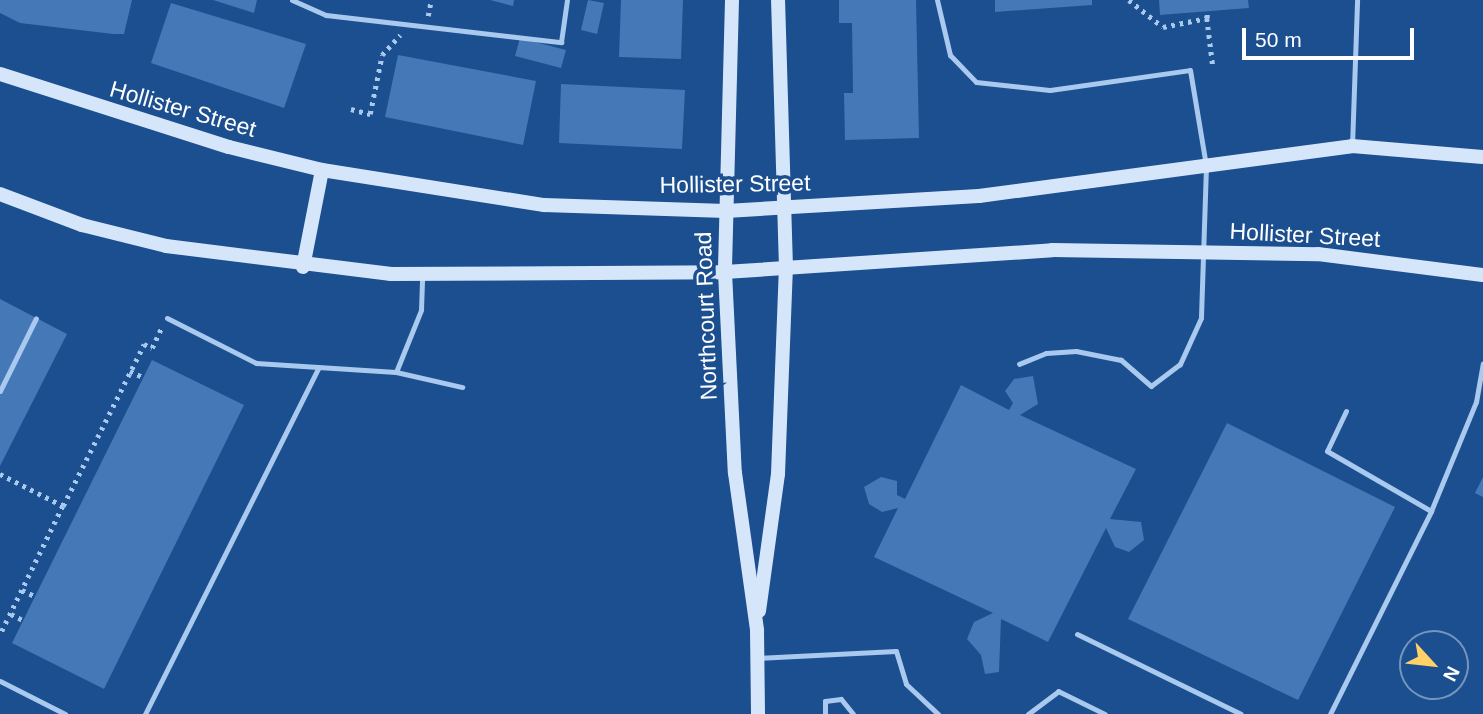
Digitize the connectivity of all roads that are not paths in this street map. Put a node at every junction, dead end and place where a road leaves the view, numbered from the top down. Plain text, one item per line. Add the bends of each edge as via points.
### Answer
1 (292, 0) edge
2 (567, 0) edge
3 (732, 0) edge
4 (778, 0) edge
5 (936, 0) edge
6 (1357, 0) edge
7 (0, 74) edge
8 (1352, 146) junction
9 (1483, 157) edge
10 (1206, 166) junction
11 (322, 170) junction
12 (0, 194) edge
13 (785, 207) junction
14 (726, 211) junction
15 (1202, 252) junction
16 (303, 267) junction
17 (786, 268) junction
18 (725, 272) junction
19 (422, 273) junction
20 (1483, 275) edge
21 (36, 318) dead end
22 (167, 318) road end
23 (1019, 364) dead end
24 (1483, 364) edge
25 (319, 367) junction
26 (396, 372) junction
27 (461, 387) dead end
28 (0, 391) edge
29 (1346, 411) dead end
30 (1431, 511) junction
31 (757, 630) junction
32 (1077, 634) dead end
33 (757, 658) junction
34 (0, 681) edge
35 (65, 714) edge
36 (145, 714) edge
37 (758, 714) edge
38 (825, 714) edge
39 (853, 714) edge
40 (939, 714) edge
41 (1028, 714) edge
42 (1105, 714) edge
43 (1241, 714) edge
44 (1330, 714) edge

1 - 2 lane via 326,15 561,42
3 - 14 main road, Northcourt Road
4 - 13 main road, Northcourt Road
5 - 10 lane via 950,55 976,82 1050,90 1190,70
6 - 8 lane
7 - 11 main road, Hollister Street via 122,117
8 - 9 main road, Hollister Street
8 - 10 main road, Hollister Street
10 - 13 main road, Hollister Street via 979,197
10 - 15 lane
11 - 14 main road, Hollister Street via 544,205
11 - 16 main road
12 - 16 main road, Hollister Street via 154,243
13 - 14 main road, Hollister Street
13 - 17 main road, Northcourt Road
14 - 18 main road, Northcourt Road
15 - 17 main road, Hollister Street via 1052,250
15 - 20 main road, Hollister Street via 1318,254
15 - 23 lane via 1201,318 1180,364 1151,386 1121,360 1076,351 1046,353
16 - 19 main road, Hollister Street
17 - 18 main road, Hollister Street
17 - 31 main road, Northcourt Road via 778,474
18 - 19 main road, Hollister Street
18 - 31 main road, Northcourt Road via 735,473
19 - 26 lane via 421,310
21 - 28 lane
22 - 25 lane via 256,363
24 - 30 lane via 1476,402
25 - 26 lane
25 - 36 lane
26 - 27 lane
29 - 30 lane via 1327,451
30 - 44 lane
31 - 33 main road, Northcourt Road
32 - 43 lane
33 - 37 main road, Northcourt Road
33 - 40 lane via 896,651 906,684
34 - 35 lane
38 - 39 lane via 825,701 841,699
41 - 42 lane via 1058,691

